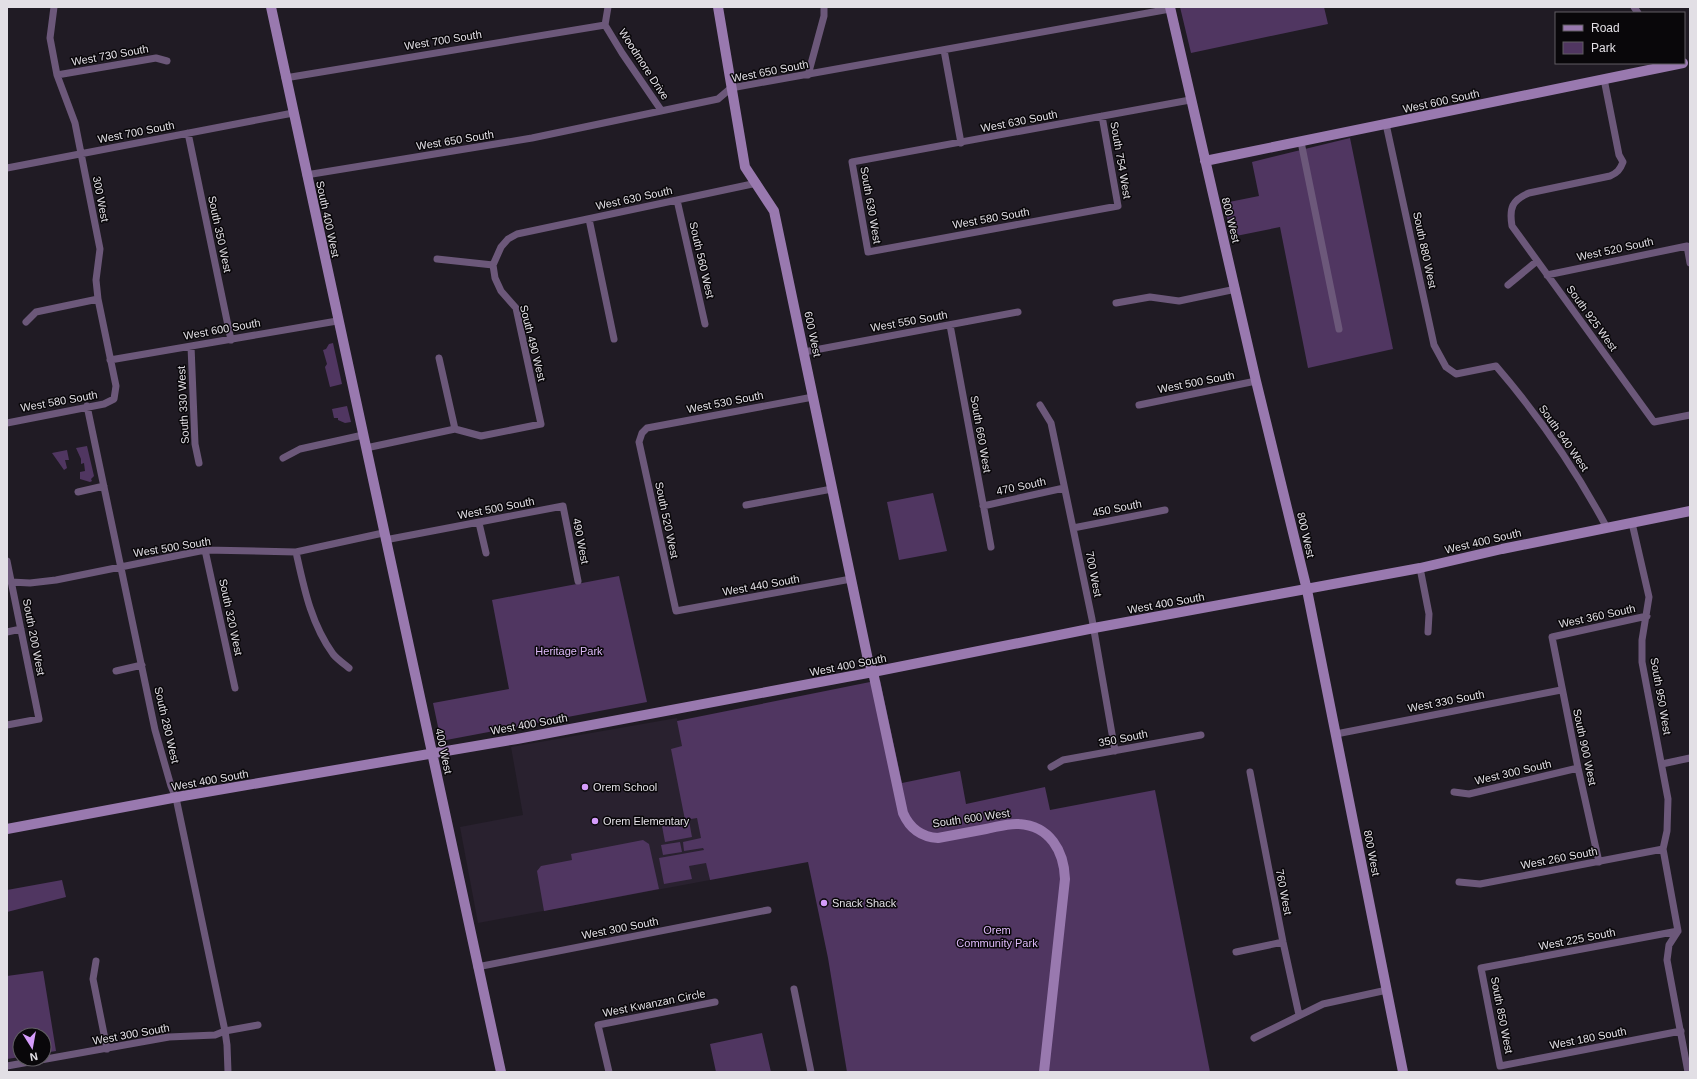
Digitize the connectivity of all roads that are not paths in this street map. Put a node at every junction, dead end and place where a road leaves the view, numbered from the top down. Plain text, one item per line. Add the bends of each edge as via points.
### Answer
1 (54, 7) edge
2 (271, 7) edge
3 (608, 7) edge
4 (718, 7) edge
5 (824, 7) edge
6 (1170, 8) edge
7 (605, 25) junction
8 (944, 50) junction
9 (167, 61) dead end
10 (1674, 64) edge
11 (57, 75) junction
12 (808, 75) junction
13 (285, 78) junction
14 (1604, 79) junction
15 (731, 88) junction
16 (1190, 100) junction
17 (661, 110) junction
18 (293, 113) junction
19 (1102, 116) junction
20 (1386, 124) junction
21 (188, 133) junction
22 (1301, 142) junction
23 (961, 143) junction
24 (81, 154) junction
25 (1205, 161) junction
26 (852, 162) joint
27 (7, 168) edge
28 (306, 175) junction
29 (757, 183) junction
30 (677, 200) junction
31 (1118, 206) joint
32 (588, 219) junction
33 (868, 252) joint
34 (437, 259) dead end
35 (1537, 261) junction
36 (1690, 263) edge
37 (493, 265) junction
38 (1547, 274) junction
39 (1508, 285) dead end
40 (1236, 288) junction
41 (98, 299) junction
42 (1116, 303) dead end
43 (1018, 312) dead end
44 (337, 321) junction
45 (26, 322) dead end
46 (705, 324) dead end
47 (950, 325) junction
48 (1339, 329) dead end
49 (614, 339) dead end
50 (231, 340) junction
51 (191, 346) junction
52 (804, 352) junction
53 (439, 358) dead end
54 (110, 360) junction
55 (1496, 366) joint
56 (1256, 381) junction
57 (813, 397) junction
58 (114, 399) joint
59 (1040, 405) dead end
60 (1139, 405) dead end
61 (87, 406) junction
62 (1690, 415) edge
63 (7, 423) edge
64 (456, 429) junction
65 (642, 433) joint
66 (363, 435) junction
67 (366, 448) junction
68 (283, 458) dead end
69 (199, 463) dead end
70 (104, 486) junction
71 (1064, 488) junction
72 (832, 489) junction
73 (78, 492) dead end
74 (746, 505) dead end
75 (563, 506) joint
76 (982, 506) junction
77 (1165, 510) dead end
78 (1690, 511) edge
79 (479, 523) junction
80 (1632, 523) junction
81 (1074, 528) junction
82 (1607, 528) junction
83 (384, 536) junction
84 (991, 547) dead end
85 (205, 550) junction
86 (296, 552) junction
87 (486, 552) dead end
88 (7, 561) edge
89 (121, 566) junction
90 (1420, 568) junction
91 (851, 579) junction
92 (578, 581) dead end
93 (11, 582) junction
94 (1307, 590) junction
95 (676, 612) joint
96 (1647, 616) junction
97 (1094, 628) junction
98 (21, 629) junction
99 (7, 632) edge
100 (1428, 632) dead end
101 (1552, 637) joint
102 (142, 665) junction
103 (349, 668) dead end
104 (116, 671) dead end
105 (873, 672) junction
106 (235, 688) dead end
107 (1562, 690) junction
108 (7, 725) edge
109 (1336, 734) junction
110 (1200, 735) dead end
111 (1115, 751) junction
112 (433, 753) junction
113 (1690, 758) edge
114 (1662, 764) junction
115 (1051, 767) dead end
116 (1578, 768) junction
117 (1250, 772) dead end
118 (1454, 792) dead end
119 (176, 798) junction
120 (7, 829) edge
121 (1663, 850) junction
122 (1599, 862) junction
123 (1459, 882) dead end
124 (768, 910) dead end
125 (1678, 931) junction
126 (1282, 942) junction
127 (1236, 952) dead end
128 (96, 961) dead end
129 (477, 967) junction
130 (1481, 968) joint
131 (794, 989) dead end
132 (1387, 990) junction
133 (715, 1002) dead end
134 (1299, 1016) junction
135 (258, 1025) dead end
136 (225, 1031) junction
137 (1681, 1031) junction
138 (1254, 1038) dead end
139 (106, 1049) junction
140 (7, 1066) edge
141 (1500, 1066) joint
142 (228, 1072) edge
143 (501, 1072) edge
144 (609, 1072) edge
145 (810, 1072) edge
146 (1044, 1072) edge
147 (1403, 1072) edge
148 (1688, 1072) edge

1 - 11 street, 300 West via 50,38
2 - 13 street, South 400 West
3 - 7 street, Woodmore Drive
4 - 15 street, 600 West
5 - 12 street via 824,16
6 - 8 street, West 650 South
6 - 16 street, 800 West
7 - 13 street, West 700 South
7 - 17 street, Woodmore Drive
8 - 12 street, West 650 South
8 - 23 street
9 - 11 street, West 730 South via 156,58
10 - 14 street, West 600 South
11 - 24 street, 300 West via 75,123
12 - 15 street, West 650 South
13 - 18 street, South 400 West
14 - 20 street, West 600 South
14 - 35 street, South 925 West via 1622,162 1620,169 1610,176 1529,193 1518,198 1511,210 1512,226
15 - 17 street, West 650 South via 718,99
15 - 29 street, 600 West via 745,167
16 - 19 street, West 630 South
16 - 25 street, 800 West
17 - 28 street, West 650 South via 532,138
18 - 21 street, West 700 South
18 - 28 street, South 400 West
19 - 23 street, West 630 South
19 - 31 street, South 754 West
20 - 22 street, West 600 South
20 - 55 street, South 880 West via 1434,345 1446,367 1456,374
21 - 24 street, West 700 South
21 - 50 street, South 350 West
22 - 25 street, West 600 South
22 - 48 street
23 - 26 street, West 630 South
24 - 27 street, West 700 South
24 - 41 street, 300 West via 100,249 96,280
25 - 40 street, 800 West
26 - 33 street, South 630 West
28 - 44 street, South 400 West
29 - 30 street, West 630 South
29 - 52 street, 600 West via 774,211
30 - 32 street, West 630 South
30 - 46 street, South 560 West
31 - 33 street, West 580 South
32 - 37 street, West 630 South via 517,234 501,247
32 - 49 street
34 - 37 street
35 - 38 street, South 925 West
35 - 39 street
36 - 38 street, West 520 South via 1687,246
37 - 64 street, South 490 West via 501,291 516,308 541,424 481,436
38 - 62 street, South 925 West via 1654,422
40 - 42 street via 1179,301 1150,297
40 - 56 street, 800 West
41 - 45 street via 36,312
41 - 54 street, 300 West
43 - 47 street, West 550 South
44 - 50 street, West 600 South
44 - 66 street, South 400 West
47 - 52 street, West 550 South
47 - 76 street, South 660 West
50 - 51 street, West 600 South
51 - 54 street, West 600 South
51 - 69 street, South 330 West via 195,444
52 - 57 street, 600 West
53 - 64 street
54 - 58 street, 300 West via 116,386
55 - 82 street, South 940 West via 1558,446 1588,491
56 - 60 street, West 500 South
56 - 94 street, 800 West
57 - 65 street, West 530 South via 647,428
57 - 72 street, 600 West
58 - 61 street, West 580 South via 104,404
59 - 71 street, 700 West via 1051,423
61 - 63 street, West 580 South
61 - 70 street, South 280 West
64 - 67 street
65 - 95 street, South 520 West via 639,442
66 - 67 street, 400 West
66 - 68 street via 300,449
67 - 83 street, 400 West
70 - 73 street
70 - 89 street, South 280 West
71 - 76 street, 470 South
71 - 81 street, 700 West
72 - 74 street
72 - 91 street, 600 West
75 - 79 street, West 500 South
75 - 92 street, 490 West
76 - 84 street, South 660 West
77 - 81 street, 450 South
78 - 80 street, West 400 South
79 - 83 street, West 500 South
79 - 87 street
80 - 82 street, West 400 South
80 - 96 street, South 950 West via 1649,597
81 - 97 street, 700 West
82 - 90 street, West 400 South
83 - 86 street, West 500 South
83 - 112 street, 400 West
85 - 86 street, West 500 South
85 - 89 street, West 500 South
85 - 106 street, South 320 West
86 - 103 street via 305,595 313,618 333,654
88 - 93 street, South 200 West
89 - 93 street, West 500 South via 56,580
89 - 102 street, South 280 West
90 - 94 street, West 400 South
90 - 100 street via 1429,614
91 - 95 street, West 440 South
91 - 105 street, 600 West via 868,660
93 - 98 street, South 200 West
94 - 97 street, West 400 South
94 - 109 street, 800 West
96 - 101 street, West 360 South
96 - 114 street, South 950 West via 1642,640 1642,662
97 - 105 street, West 400 South
97 - 111 street, 700 West
98 - 99 street
98 - 108 street, South 200 West via 39,718
101 - 107 street, South 900 West
102 - 104 street
102 - 119 street, South 280 West via 155,730
105 - 112 street, West 400 South
105 - 146 street, South 600 West via 903,813 912,827 921,834 938,838 1019,824 1040,830 1054,842 1061,853 1065,879
107 - 109 street, West 330 South
107 - 116 street, South 900 West
109 - 132 street, 800 West
110 - 111 street, 350 South
111 - 115 street, 350 South via 1063,760
112 - 119 street, West 400 South
112 - 129 street, 400 West
113 - 114 street
114 - 121 street, South 950 West via 1668,799 1667,831
116 - 118 street, West 300 South via 1469,794
116 - 122 street, South 900 West
117 - 126 street, 760 West
119 - 120 street, West 400 South
119 - 136 street, South 280 West
121 - 122 street, West 260 South
121 - 125 street
122 - 123 street, West 260 South via 1480,884
124 - 129 street, West 300 South
125 - 130 street, West 225 South
125 - 137 street via 1669,945 1667,960
126 - 127 street
126 - 134 street, 760 West
128 - 139 street via 93,979
129 - 143 street, 400 West
130 - 141 street, South 850 West
131 - 145 street
132 - 134 street via 1323,1004
132 - 147 street, 800 West
133 - 144 street, West Kwanzan Circle via 598,1025
134 - 138 street
135 - 136 street, West 300 South
136 - 139 street, West 300 South via 215,1035 169,1037
136 - 142 street, South 280 West
137 - 141 street, West 180 South
137 - 148 street
139 - 140 street, West 300 South

